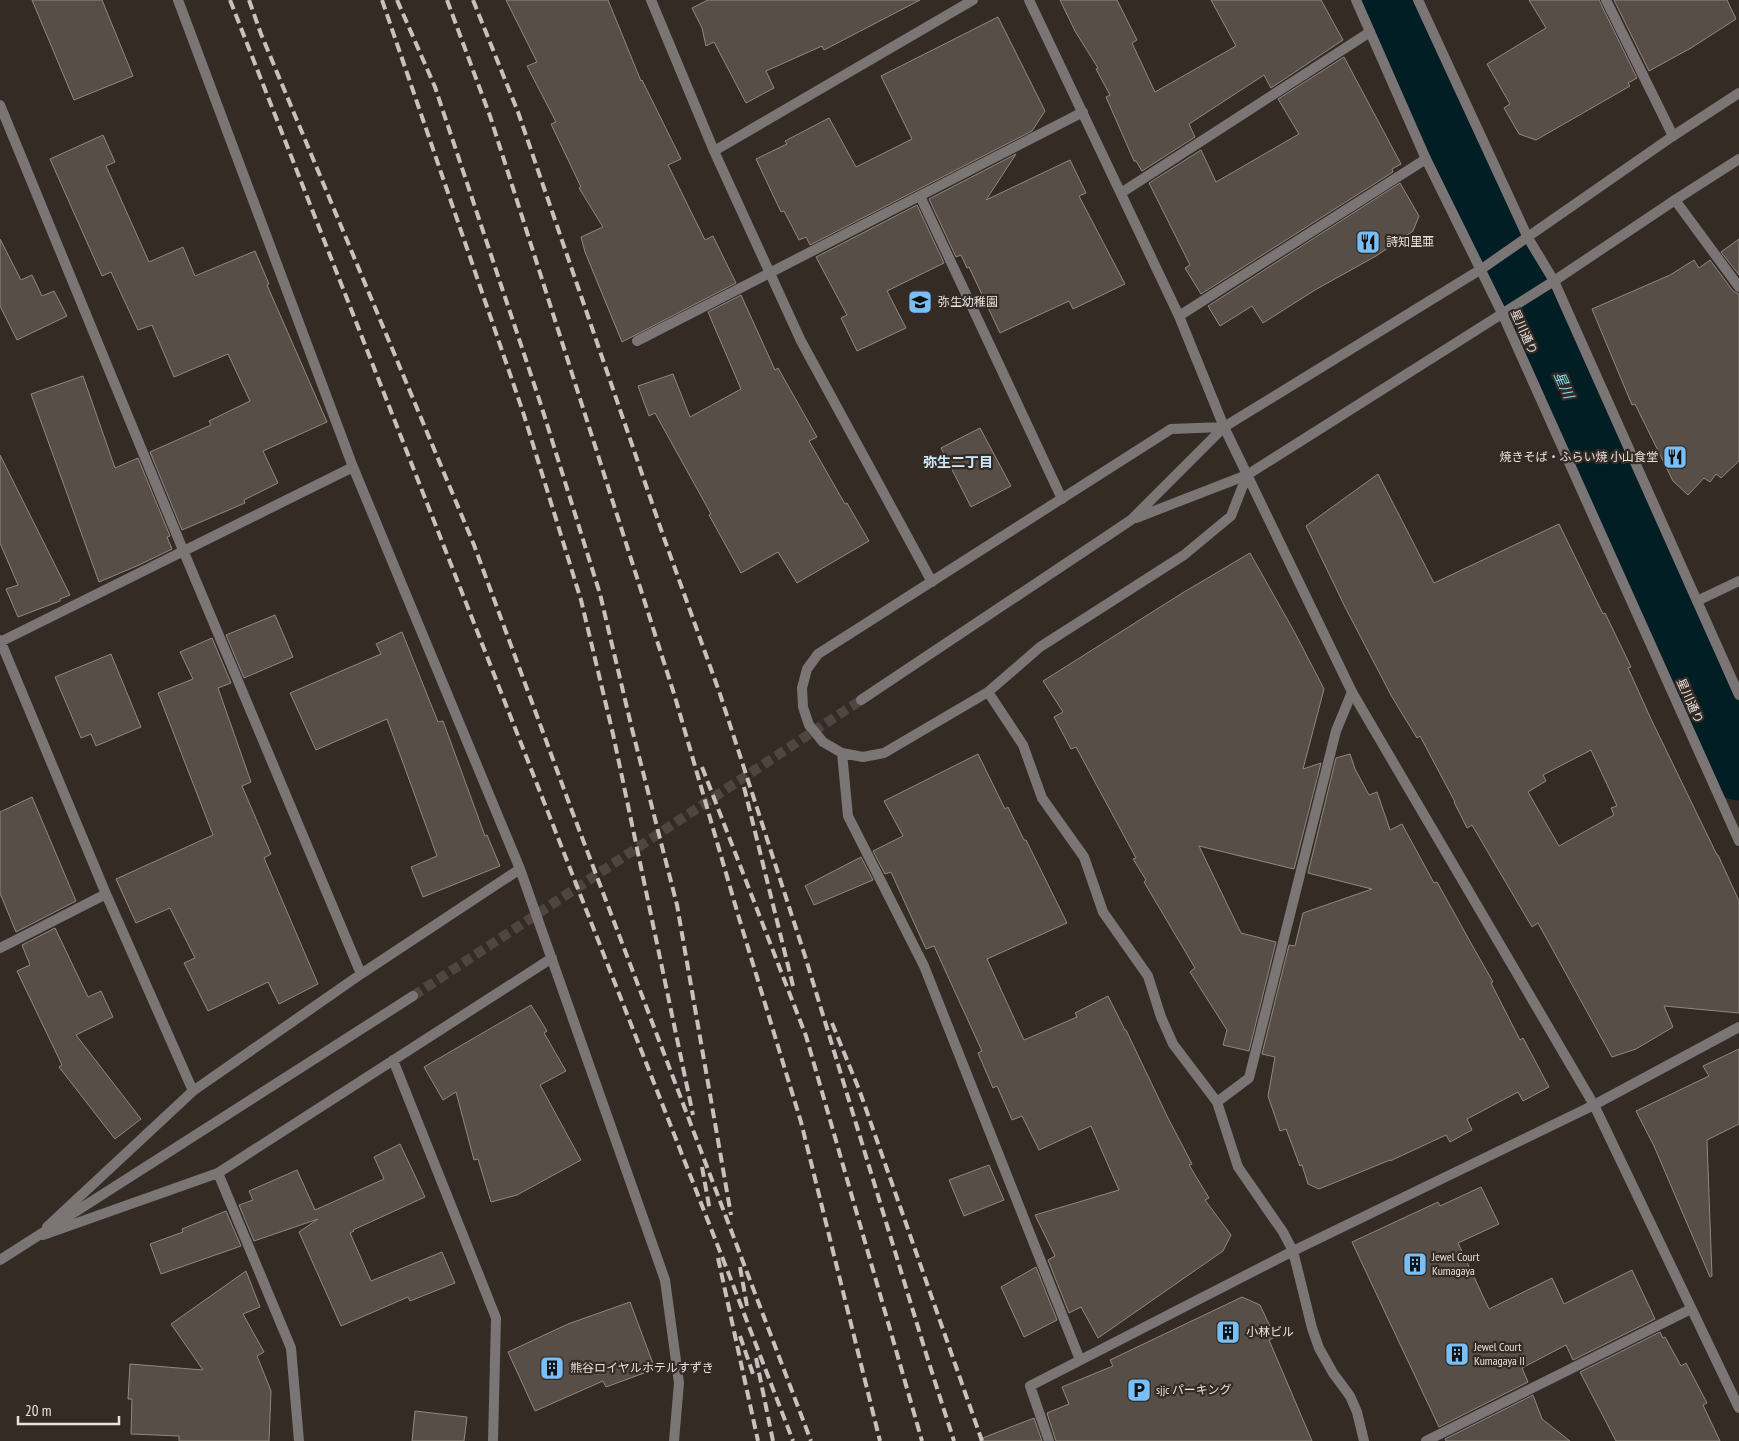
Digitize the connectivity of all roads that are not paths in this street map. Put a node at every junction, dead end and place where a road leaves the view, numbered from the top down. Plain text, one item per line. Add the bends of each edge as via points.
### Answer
1 (178, 0) edge
2 (651, 0) edge
3 (973, 0) edge
4 (1029, 0) edge
5 (1356, 0) edge
6 (1418, 0) edge
7 (1606, 0) edge
8 (1370, 32) junction
9 (1739, 93) edge
10 (0, 105) edge
11 (1083, 112) junction
12 (1673, 136) junction
13 (714, 151) junction
14 (1426, 159) junction
15 (1739, 159) edge
16 (1121, 193) junction
17 (920, 196) junction
18 (1675, 200) junction
19 (1528, 238) junction
20 (1480, 269) junction
21 (770, 273) junction
22 (1554, 281) junction
23 (1739, 287) edge
24 (1502, 313) junction
25 (1179, 316) junction
26 (637, 341) dead end
27 (1224, 427) junction
28 (353, 467) junction
29 (1247, 475) junction
30 (1062, 499) junction
31 (1131, 520) junction
32 (183, 550) junction
33 (1739, 581) edge
34 (932, 582) junction
35 (1697, 601) junction
36 (0, 641) edge
37 (988, 692) junction
38 (1352, 692) junction
39 (1739, 695) edge
40 (861, 700) tunnel mouth
41 (842, 753) junction
42 (1739, 840) edge
43 (520, 869) junction
44 (106, 894) junction
45 (0, 948) edge
46 (552, 958) junction
47 (361, 974) junction
48 (413, 996) tunnel mouth
49 (1739, 1027) edge
50 (393, 1060) junction
51 (193, 1091) junction
52 (1217, 1102) junction
53 (1594, 1105) junction
54 (218, 1173) junction
55 (35, 1238) junction
56 (1293, 1251) junction
57 (0, 1260) edge
58 (1691, 1309) junction
59 (1080, 1360) junction
60 (1739, 1408) edge
61 (298, 1441) edge
62 (493, 1441) edge
63 (674, 1441) edge
64 (1049, 1441) edge
65 (1364, 1441) edge
66 (1426, 1441) edge

1 - 28 street
2 - 13 street
3 - 13 street
4 - 11 street
5 - 8 street, 星川通り
6 - 19 street
7 - 12 street
8 - 14 street, 星川通り
8 - 16 street
9 - 12 street
10 - 32 street
11 - 16 street
11 - 17 street
12 - 19 street
13 - 21 street
14 - 20 street, 星川通り
14 - 25 street
15 - 18 street
16 - 25 street
17 - 21 street
17 - 30 street
18 - 22 street
18 - 23 street
19 - 20 street
19 - 22 street
20 - 24 street, 星川通り
20 - 27 street
21 - 26 street
21 - 34 street via 801,341
22 - 24 street
22 - 35 street
24 - 29 street
24 - 42 street, 星川通り
25 - 27 street
27 - 29 street
27 - 30 street via 1171,429
27 - 31 street
28 - 32 street
28 - 43 street
29 - 31 street
29 - 37 street via 1231,516 1184,555 1040,647
29 - 38 street
30 - 34 street
31 - 40 street
32 - 36 street
32 - 47 street
33 - 35 street
34 - 41 street via 818,654 807,669 802,688 803,707 809,725 823,742
35 - 39 street
36 - 44 street
37 - 41 street via 884,754 863,757
37 - 52 street via 1023,745 1042,798 1084,857 1103,912 1148,976 1173,1044
38 - 52 street via 1336,730 1249,1078
38 - 53 street
41 - 59 street via 848,816 924,966
43 - 46 street
43 - 47 street
44 - 45 street
44 - 51 street
46 - 50 street
46 - 63 street via 665,1280 679,1383
47 - 51 street
48 - 55 street
49 - 53 street
50 - 54 street
50 - 62 street via 496,1318
51 - 55 street
52 - 56 street via 1238,1167
53 - 56 street
53 - 58 street
54 - 55 street
54 - 61 street via 291,1348
55 - 57 street
56 - 59 street
56 - 65 street via 1312,1328 1333,1372 1350,1396
58 - 60 street
58 - 66 street
59 - 64 street via 1030,1386

